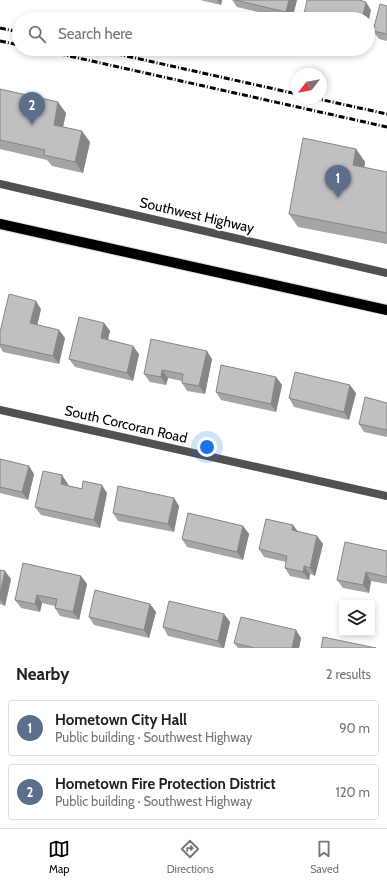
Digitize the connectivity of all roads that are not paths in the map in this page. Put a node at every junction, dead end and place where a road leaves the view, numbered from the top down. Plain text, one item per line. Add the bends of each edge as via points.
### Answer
1 (0, 184) edge
2 (0, 224) edge
3 (387, 273) edge
4 (387, 310) edge
5 (0, 410) edge
6 (387, 496) edge

1 - 3 street, Southwest Highway
2 - 4 main road
5 - 6 street, South Corcoran Road

